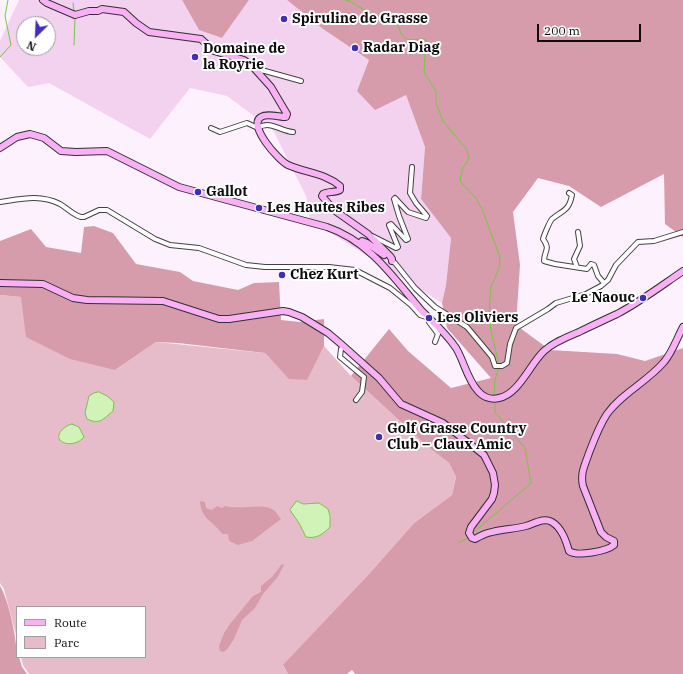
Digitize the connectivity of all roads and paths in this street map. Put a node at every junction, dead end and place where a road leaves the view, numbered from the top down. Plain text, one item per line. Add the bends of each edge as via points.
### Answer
1 (43, 0) edge
2 (256, 70) junction
3 (301, 81) dead end
4 (211, 128) dead end
5 (258, 128) junction
6 (293, 132) dead end
7 (0, 148) edge
8 (412, 167) dead end
9 (569, 193) dead end
10 (0, 199) edge
11 (10, 201) junction
12 (0, 202) edge
13 (578, 232) dead end
14 (683, 232) edge
15 (368, 234) junction
16 (360, 243) junction
17 (392, 261) junction
18 (577, 267) junction
19 (683, 271) edge
20 (0, 283) edge
21 (604, 283) junction
22 (429, 318) junction
23 (683, 327) edge
24 (435, 342) dead end
25 (343, 346) junction
26 (356, 400) dead end

1 - 2 street via 75,15 102,9 124,12 149,32 201,39 214,51 240,58
2 - 3 street
2 - 5 street via 271,87 287,114 286,117 263,116 257,121
4 - 5 street via 220,132 247,123
5 - 6 street via 270,125
5 - 15 street via 265,142 287,165 325,176 340,186 340,190 322,196 334,210
7 - 16 street via 17,137 30,134 44,138 61,150 107,151 179,187 328,227
8 - 15 street via 410,193 426,218 408,212 395,198 398,216 408,239 406,240 391,224 389,225 398,247 396,248
9 - 18 street via 572,195 569,206 566,211 551,220 544,235 548,249 544,254 544,260
10 - 11 street
11 - 12 street
11 - 22 street via 44,198 81,217 99,210 107,210 154,239 180,247 199,248 246,265 355,270 390,288 412,305 420,315
13 - 18 street via 580,246 574,259
14 - 21 street via 654,241 638,242 616,265
15 - 17 street
16 - 17 street via 367,243
16 - 22 street via 376,257
17 - 21 street via 435,307 467,327 492,357 495,366 507,363 516,328 556,303 586,294
18 - 21 street via 587,269 591,264 594,265
19 - 22 street via 632,306 551,345 511,394 499,398 484,396 475,388 456,349
20 - 25 street via 43,284 74,298 87,300 163,301 219,319 287,311 328,333
22 - 24 street via 438,334
23 - 25 street via 665,361 612,408 598,432 582,471 582,480 601,532 614,541 614,545 603,550 576,554 569,551 558,527 546,520 491,532 475,539 470,535 471,527 494,493 493,474 484,455 443,424 402,404 379,378
25 - 26 street via 340,357 364,377 362,392

